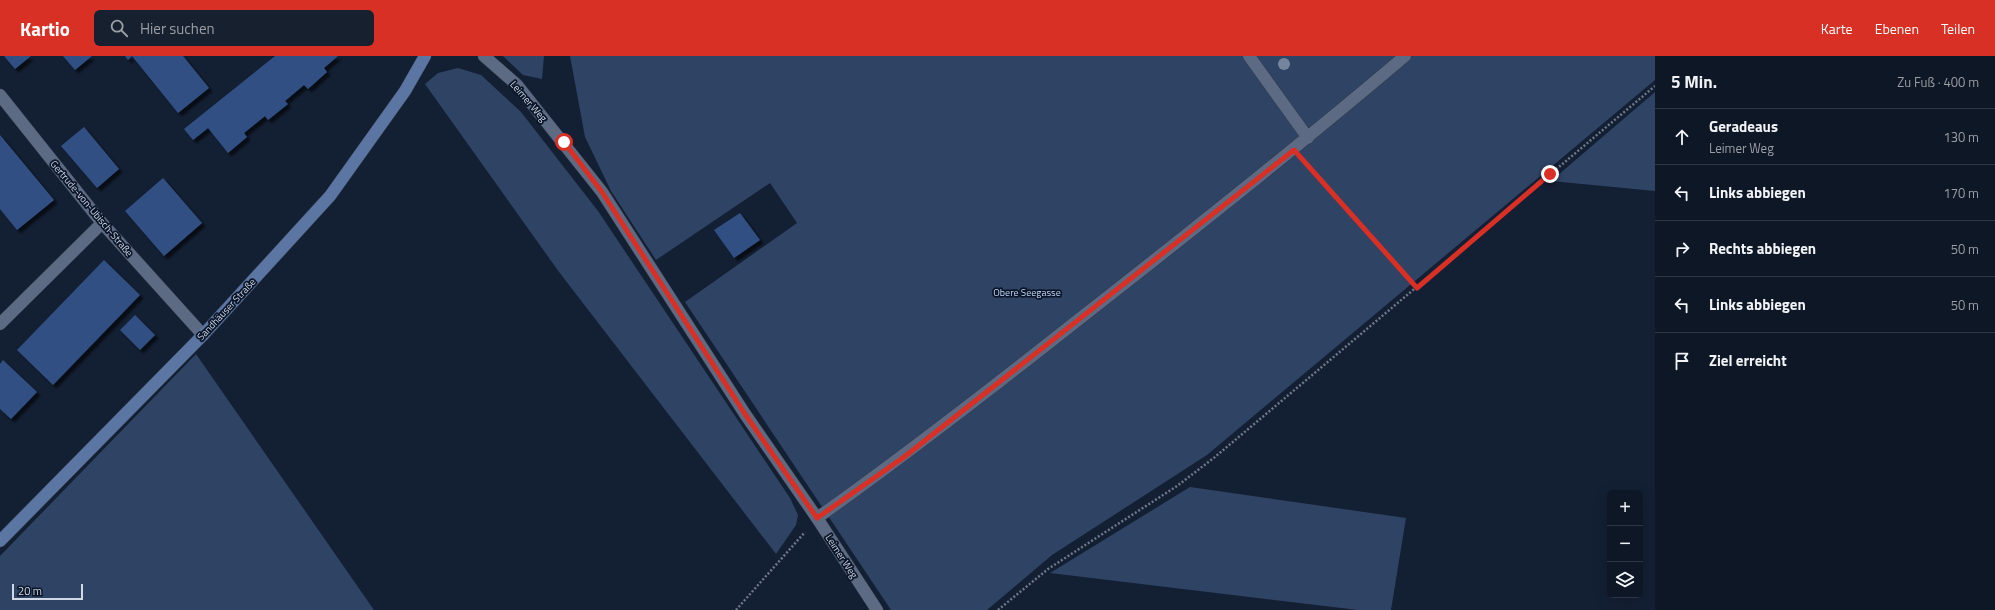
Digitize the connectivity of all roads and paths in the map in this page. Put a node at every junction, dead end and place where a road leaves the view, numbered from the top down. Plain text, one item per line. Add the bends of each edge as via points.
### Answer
1 (425, 56) edge
2 (484, 56) edge
3 (1250, 56) edge
4 (1405, 56) edge
5 (1655, 86) edge
6 (0, 95) edge
7 (1308, 138) junction
8 (1294, 150) junction
9 (102, 223) junction
10 (1417, 288) junction
11 (0, 324) edge
12 (203, 335) junction
13 (817, 518) junction
14 (0, 541) edge
15 (736, 610) edge
16 (877, 610) edge
17 (998, 610) edge

1 - 12 street, Sandhäuser Straße via 404,91 330,196
2 - 13 street, Leimer Weg via 517,85 602,192 745,414
3 - 7 street
4 - 7 street
5 - 10 path
6 - 9 street, Gertrude-von-Ubisch-Straße
7 - 8 street
8 - 10 path
8 - 13 street via 904,457
9 - 11 street
9 - 12 street, Gertrude-von-Ubisch-Straße
10 - 17 path via 1215,457 1177,486 1048,569
12 - 14 street, Sandhäuser Straße
13 - 15 path
13 - 16 street, Leimer Weg

